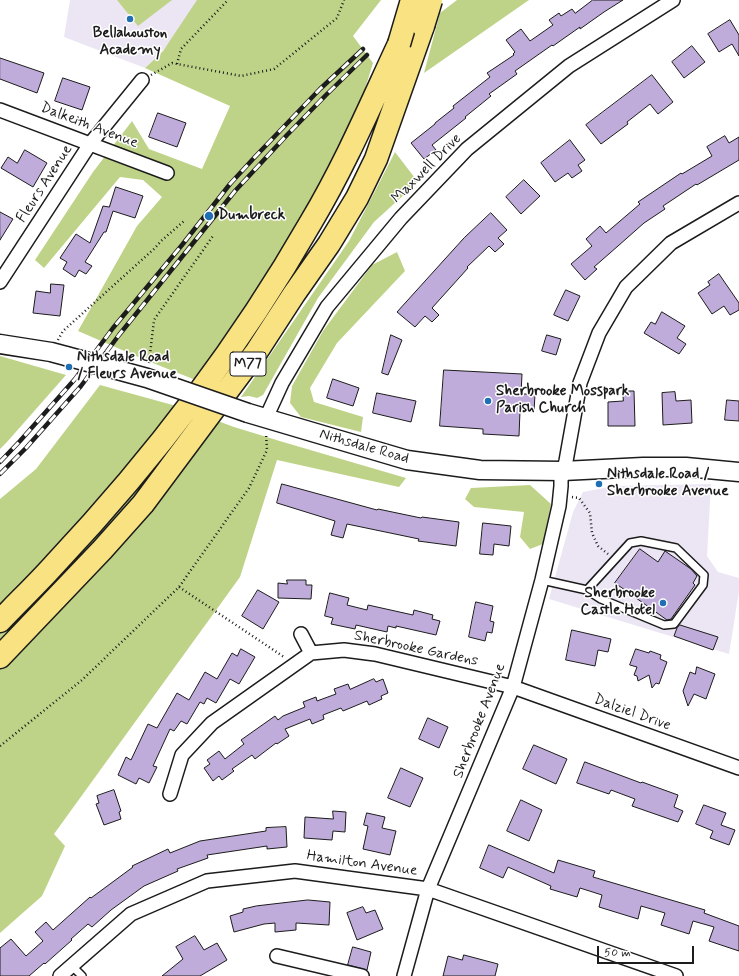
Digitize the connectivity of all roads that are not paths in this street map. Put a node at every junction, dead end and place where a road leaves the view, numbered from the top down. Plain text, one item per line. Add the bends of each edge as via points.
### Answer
1 (412, 0) edge
2 (431, 0) edge
3 (673, 0) edge
4 (142, 80) road end
5 (0, 110) edge
6 (90, 144) junction
7 (167, 172) dead end
8 (739, 203) edge
9 (0, 282) edge
10 (0, 344) edge
11 (266, 418) junction
12 (563, 471) junction
13 (739, 472) edge
14 (55, 565) junction
15 (542, 580) junction
16 (587, 590) junction
17 (0, 615) edge
18 (0, 621) edge
19 (301, 634) dead end
20 (311, 653) junction
21 (0, 657) edge
22 (513, 687) junction
23 (739, 768) edge
24 (170, 794) dead end
25 (428, 889) junction
26 (277, 956) dead end
27 (72, 966) junction
28 (60, 976) edge
29 (82, 976) edge
30 (362, 976) edge
31 (404, 976) edge
32 (676, 976) edge

1 - 14 highway, M77, bridge via 399,44 357,136 312,222 288,261 215,370 163,439
2 - 21 highway, M77, bridge via 376,159 357,198 329,244 257,351 143,504
3 - 11 street, Maxwell Drive via 569,66 467,149 401,218 327,307 282,383
4 - 6 street, Fleurs Avenue
5 - 6 street, Dalkeith Avenue
6 - 7 street, Dalkeith Avenue
6 - 9 street, Fleurs Avenue
8 - 12 street, Sherbrooke Avenue via 672,243 626,287 599,333 580,383
10 - 11 street, Nithsdale Road, bridge via 61,350
11 - 12 street, Nithsdale Road via 407,460 480,470
12 - 13 street, Nithsdale Road via 686,467
12 - 15 street, Sherbrooke Avenue via 559,506
14 - 17 highway, M77
14 - 18 highway, M77
15 - 16 lane
15 - 22 street, Sherbrooke Avenue
16 - 16 lane via 630,543 641,541 676,548 704,575 703,585 674,624 664,625 601,599
19 - 20 street
20 - 22 street, Sherbrooke Gardens via 344,650 375,654
20 - 24 street, Sherbrooke Gardens via 212,723 182,755
22 - 23 street, Dalziel Drive
22 - 25 street, Sherbrooke Avenue
25 - 27 street, Hamilton Avenue via 295,871 206,881 131,914
25 - 31 street, Sherbrooke Avenue
25 - 32 street, Hamilton Avenue
26 - 30 street
27 - 28 street, Hamilton Avenue
27 - 29 lane

